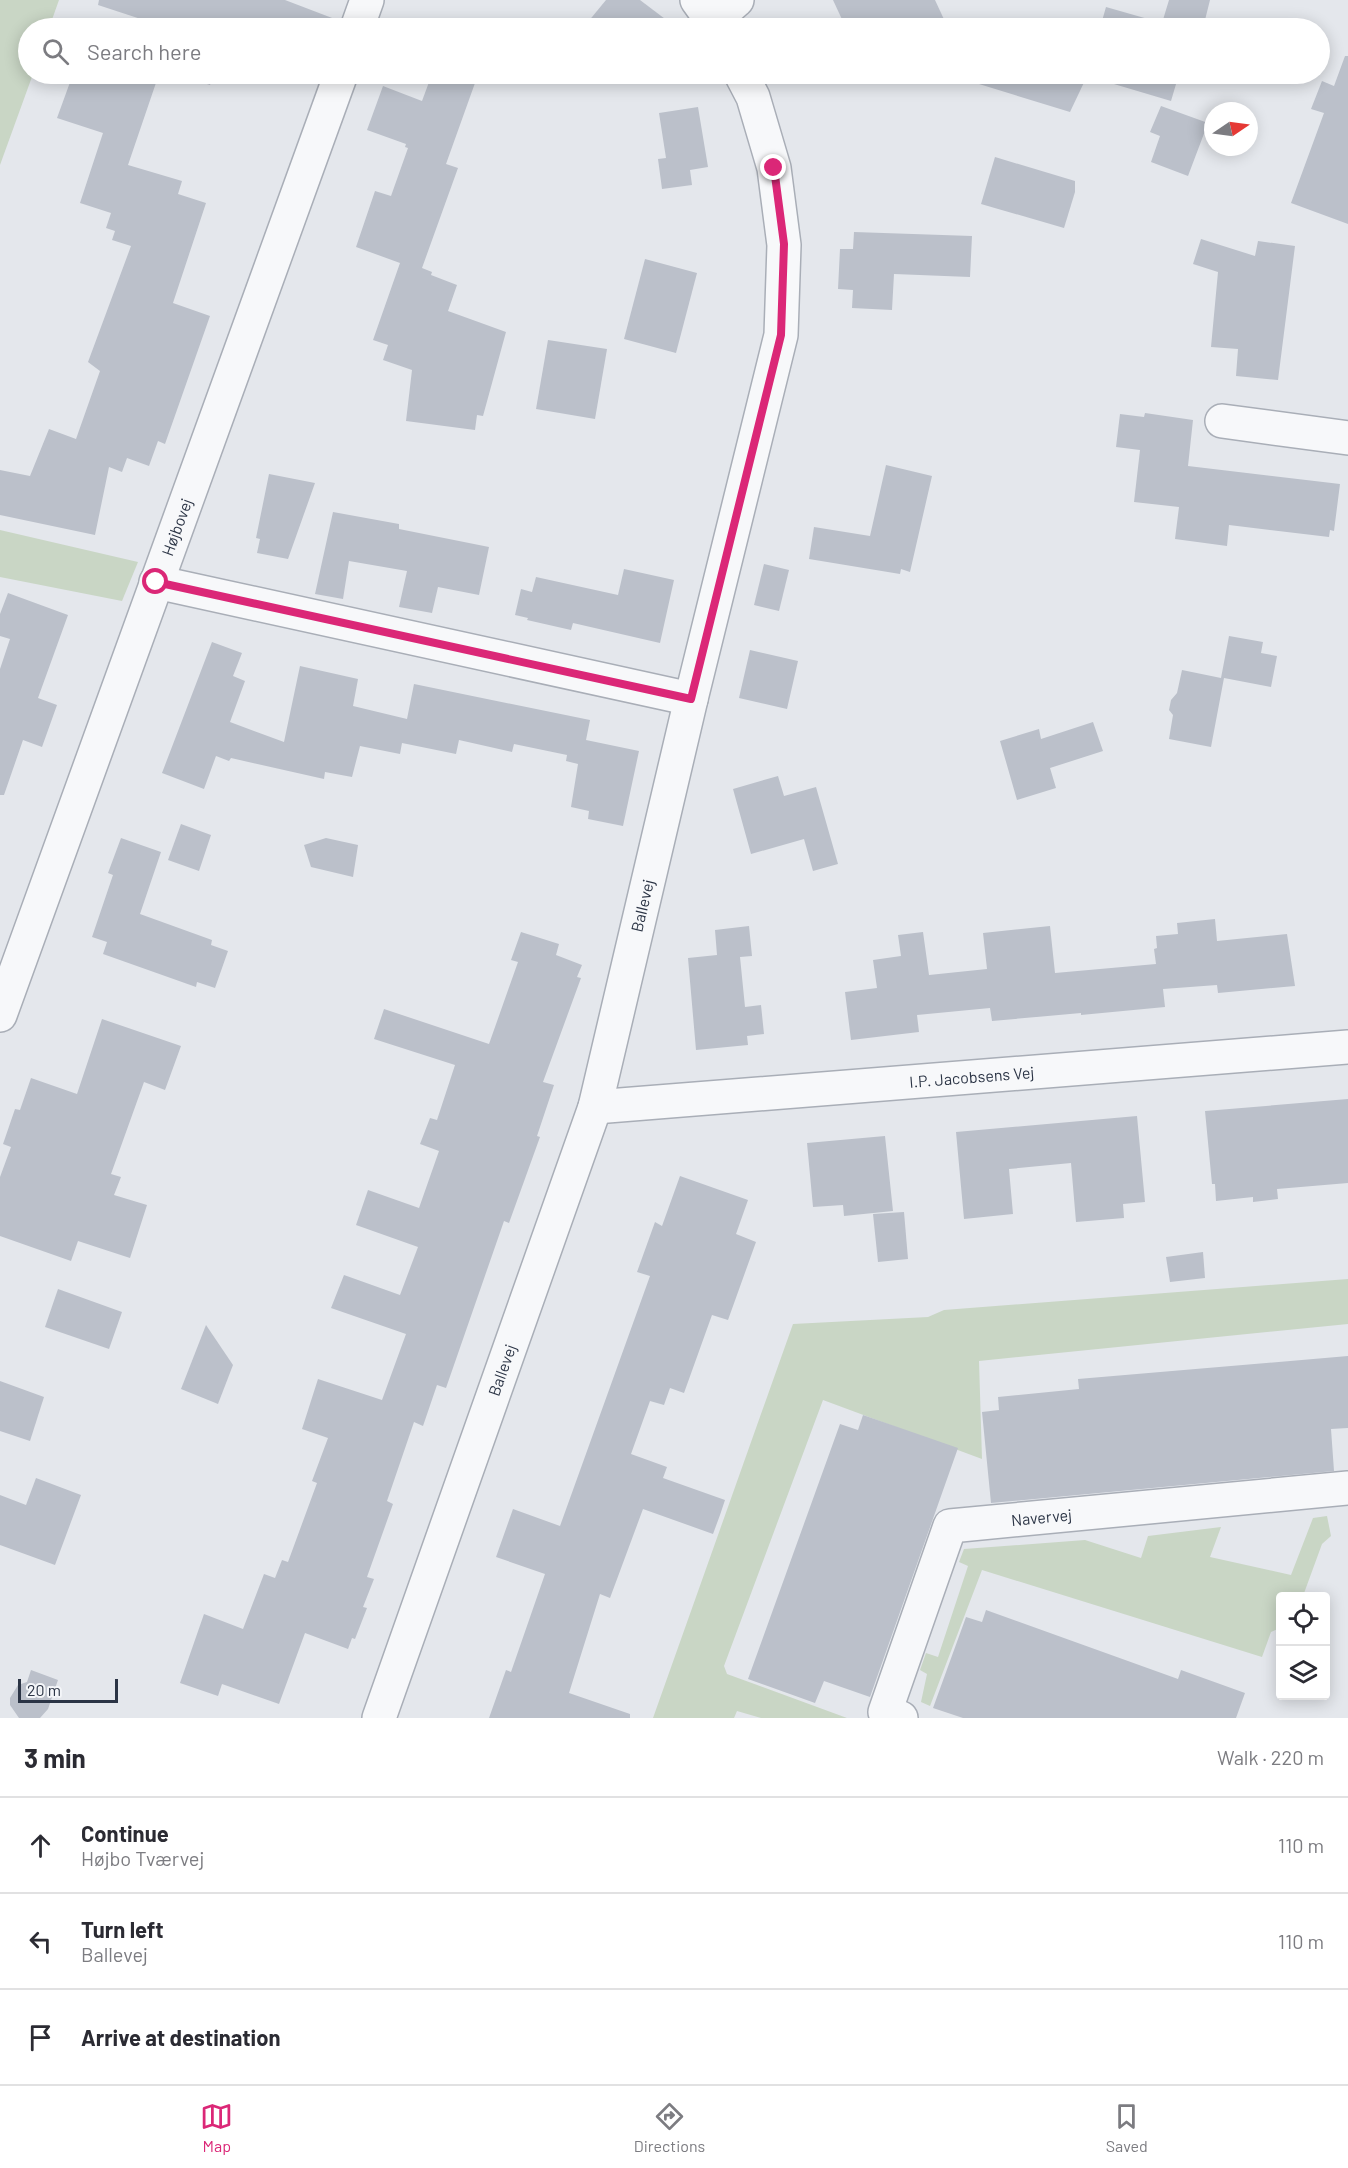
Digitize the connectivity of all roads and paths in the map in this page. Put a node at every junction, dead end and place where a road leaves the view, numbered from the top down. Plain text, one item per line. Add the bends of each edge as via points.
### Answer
1 (368, 0) edge
2 (737, 0) edge
3 (709, 17) edge
4 (361, 18) edge
5 (337, 84) edge
6 (746, 84) edge
7 (1222, 421) dead end
8 (1348, 438) edge
9 (156, 582) junction
10 (691, 699) junction
11 (0, 1015) edge
12 (1348, 1047) edge
13 (595, 1107) junction
14 (1348, 1488) edge
15 (378, 1718) edge
16 (901, 1718) edge

1 - 4 street
2 - 3 street
5 - 9 street, Højbovej
6 - 10 street, Ballevej via 774,168 784,244 781,335
7 - 8 street
9 - 10 street
9 - 11 street, Højbovej
10 - 13 street, Ballevej
12 - 13 street, I.P. Jacobsens Vej
13 - 15 street, Ballevej
14 - 16 street, Navervej via 950,1526 885,1712

